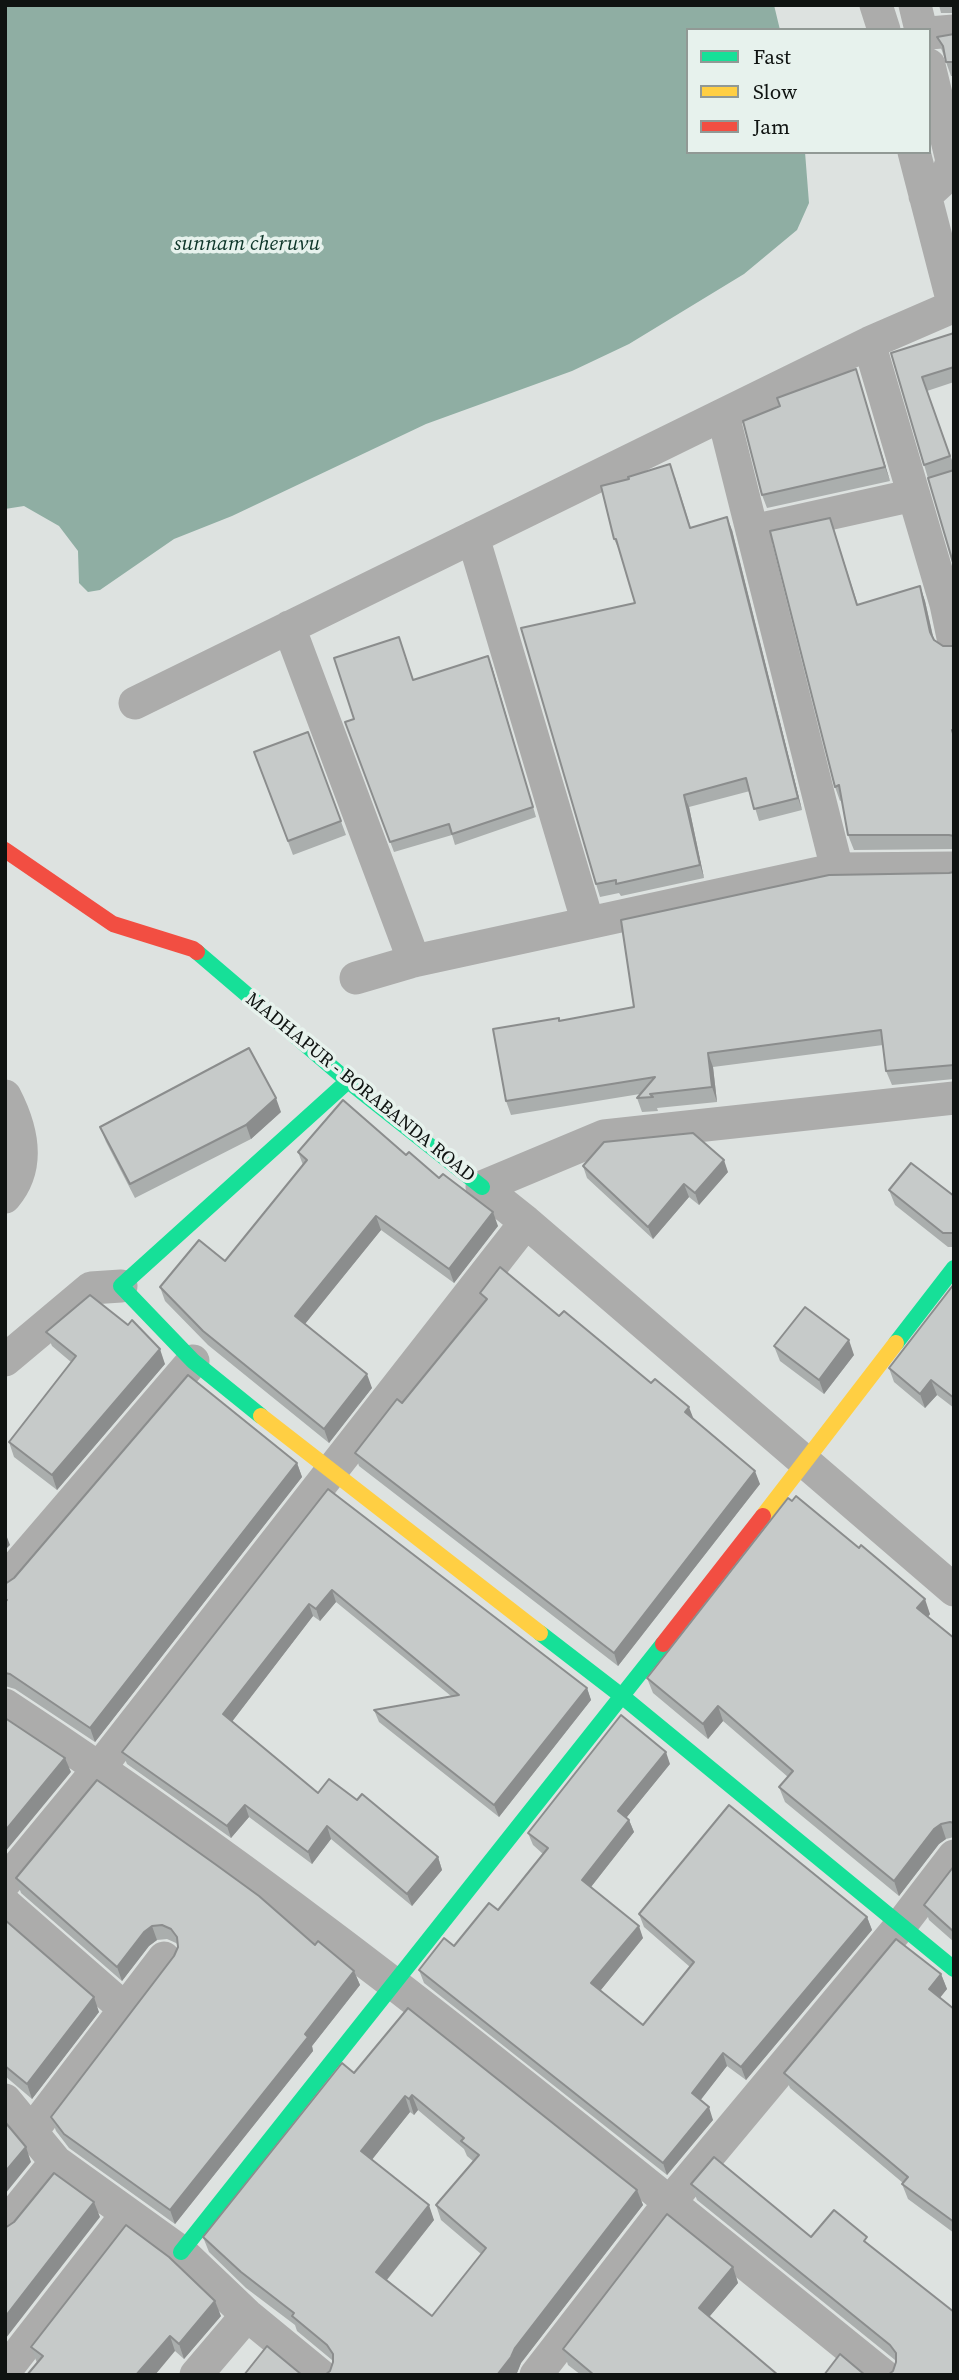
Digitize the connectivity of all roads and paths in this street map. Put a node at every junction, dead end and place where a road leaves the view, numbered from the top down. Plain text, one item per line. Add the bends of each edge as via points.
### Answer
1 (876, 5) edge
2 (915, 5) edge
3 (883, 28) edge
4 (921, 28) edge
5 (954, 32) edge
6 (931, 33) edge
7 (931, 73) edge
8 (914, 154) edge
9 (925, 197) junction
10 (953, 307) edge
11 (869, 343) junction
12 (723, 415) junction
13 (914, 495) junction
14 (752, 531) junction
15 (473, 537) junction
16 (289, 627) junction
17 (954, 642) edge
18 (135, 703) dead end
19 (5, 850) edge
20 (837, 869) junction
21 (954, 869) edge
22 (588, 923) junction
23 (414, 961) junction
24 (356, 978) dead end
25 (348, 1081) junction
26 (5, 1096) edge
27 (954, 1098) edge
28 (482, 1187) junction
29 (5, 1197) edge
30 (526, 1222) junction
31 (954, 1268) edge
32 (121, 1286) junction
33 (5, 1360) edge
34 (193, 1361) junction
35 (805, 1464) junction
36 (332, 1473) junction
37 (5, 1580) edge
38 (954, 1590) edge
39 (623, 1697) junction
40 (5, 1705) edge
41 (100, 1768) junction
42 (954, 1856) edge
43 (5, 1882) edge
44 (5, 1904) edge
45 (901, 1925) junction
46 (164, 1958) dead end
47 (954, 1969) edge
48 (395, 1984) junction
49 (125, 2009) junction
50 (5, 2100) edge
51 (31, 2132) junction
52 (56, 2162) junction
53 (670, 2202) junction
54 (127, 2214) junction
55 (5, 2225) edge
56 (181, 2252) junction
57 (247, 2315) junction
58 (5, 2371) edge
59 (196, 2375) edge
60 (320, 2375) edge
61 (536, 2375) edge
62 (883, 2375) edge

1 - 3 street
2 - 4 street
5 - 6 street
7 - 9 street via 952,161 947,176
8 - 9 street
9 - 10 street
10 - 11 street
11 - 12 street
11 - 13 street
12 - 14 street
12 - 15 street
13 - 14 street
13 - 17 street
14 - 20 street
15 - 16 street
15 - 22 street
16 - 18 street
16 - 23 street
19 - 25 street, MADHAPUR - BORABANDA ROAD via 113,924 193,949
20 - 21 street
20 - 22 street
22 - 23 street
23 - 24 street
25 - 28 street, MADHAPUR - BORABANDA ROAD
25 - 32 street
26 - 29 street via 17,1119 22,1153 16,1180
27 - 28 street, MADHAPUR - BORABANDA ROAD via 604,1136
28 - 30 street
30 - 35 street
30 - 36 street
31 - 35 street
32 - 33 street via 91,1287
32 - 34 street
34 - 36 street
34 - 37 street
35 - 38 street
35 - 39 street
36 - 39 street
36 - 41 street
39 - 45 street
39 - 48 street
40 - 41 street
41 - 43 street
41 - 48 street
42 - 45 street
44 - 49 street
45 - 47 street
45 - 53 street
46 - 49 street
48 - 53 street
48 - 56 street
49 - 51 street
50 - 51 street
51 - 52 street
52 - 54 street
52 - 55 street
53 - 61 street
53 - 62 street
54 - 56 street
54 - 58 street
56 - 57 street
57 - 59 street
57 - 60 street

